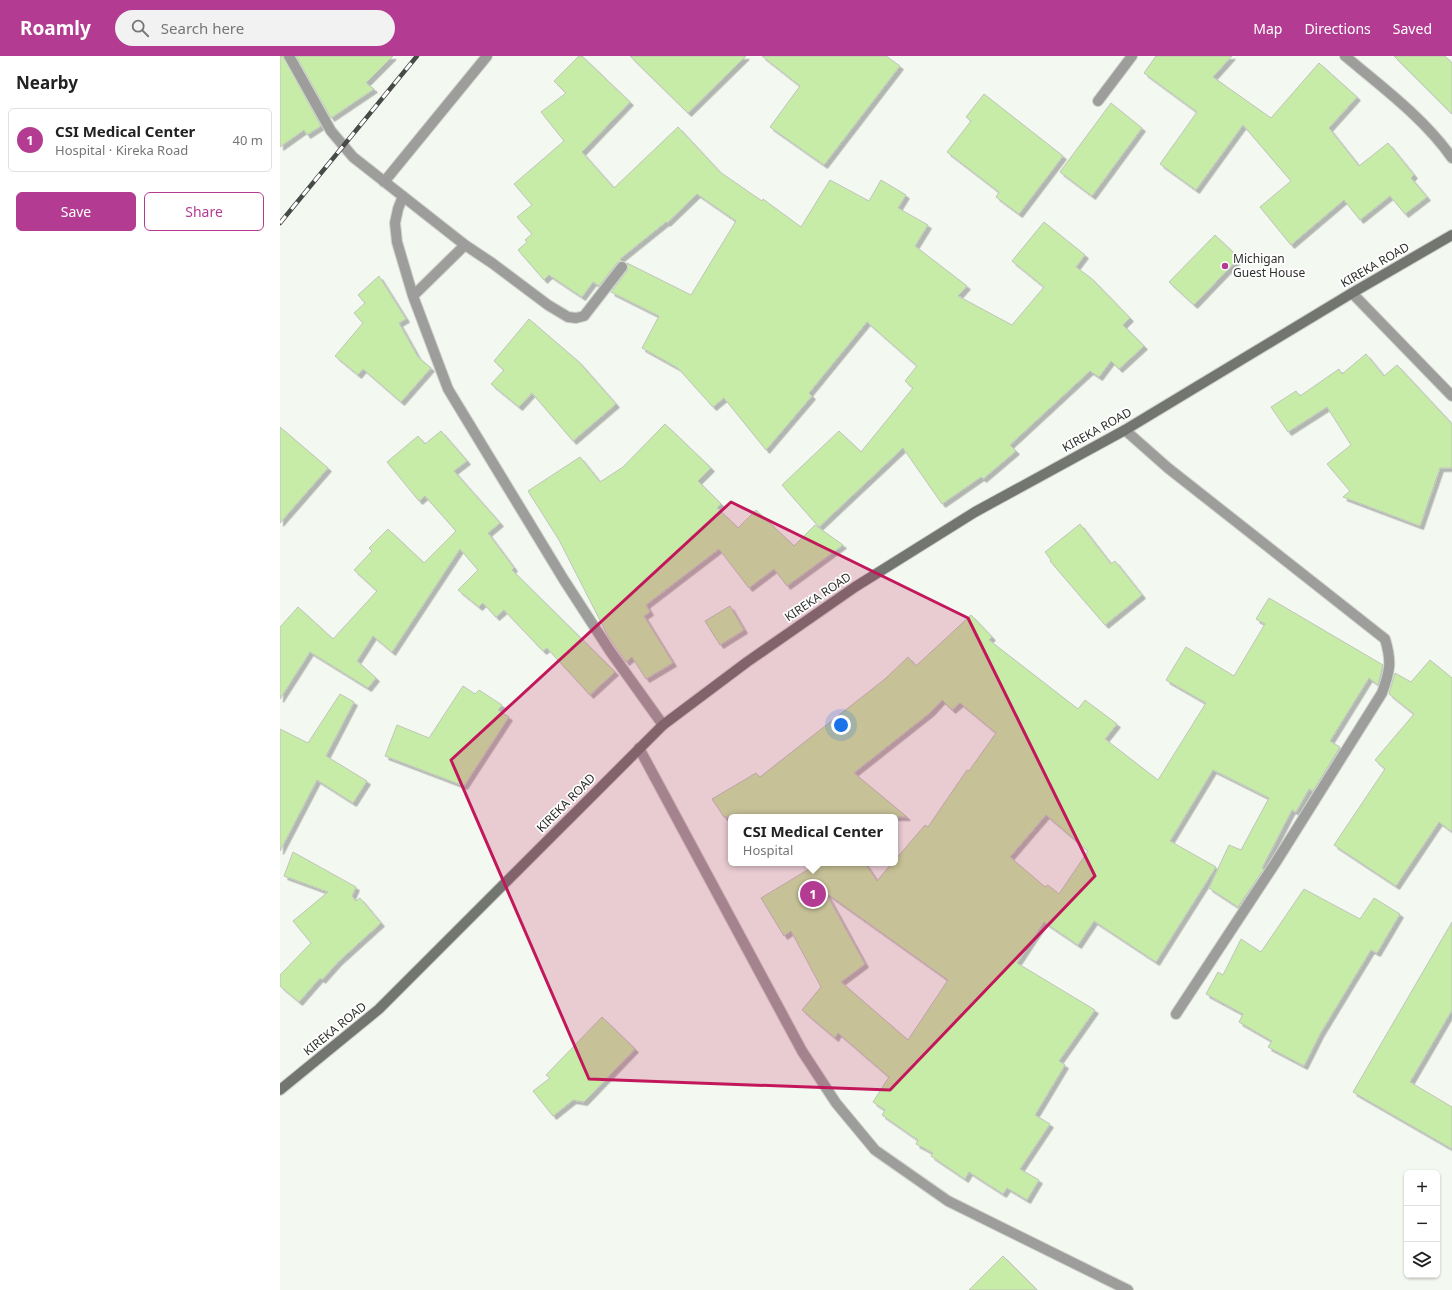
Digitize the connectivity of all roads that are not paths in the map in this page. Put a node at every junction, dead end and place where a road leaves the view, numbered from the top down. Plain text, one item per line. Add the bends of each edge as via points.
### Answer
1 (289, 56) edge
2 (487, 56) edge
3 (1132, 56) edge
4 (1344, 56) edge
5 (1098, 101) dead end
6 (1452, 158) edge
7 (384, 182) junction
8 (403, 196) junction
9 (1452, 235) edge
10 (465, 245) junction
11 (622, 267) dead end
12 (1352, 293) junction
13 (413, 296) junction
14 (1452, 396) edge
15 (1125, 430) junction
16 (663, 726) junction
17 (639, 748) junction
18 (1176, 1014) dead end
19 (280, 1090) edge
20 (1128, 1290) edge

1 - 7 street via 343,146
2 - 7 street
3 - 5 street
4 - 6 street via 1388,92 1441,142
7 - 8 street
8 - 10 street
8 - 13 street via 395,223 397,242
9 - 12 main road, KIREKA ROAD
10 - 11 street via 568,317 584,316
10 - 13 street
12 - 14 street
12 - 15 main road, KIREKA ROAD
13 - 16 street via 448,389 568,586
15 - 16 main road, KIREKA ROAD via 975,512 855,587 747,662
15 - 18 street via 1168,468 1385,639 1390,657 1390,673 1382,693 1276,862
16 - 17 main road, KIREKA ROAD
17 - 19 main road, KIREKA ROAD via 379,1009
17 - 20 street via 802,1051 836,1102 875,1150 948,1201

